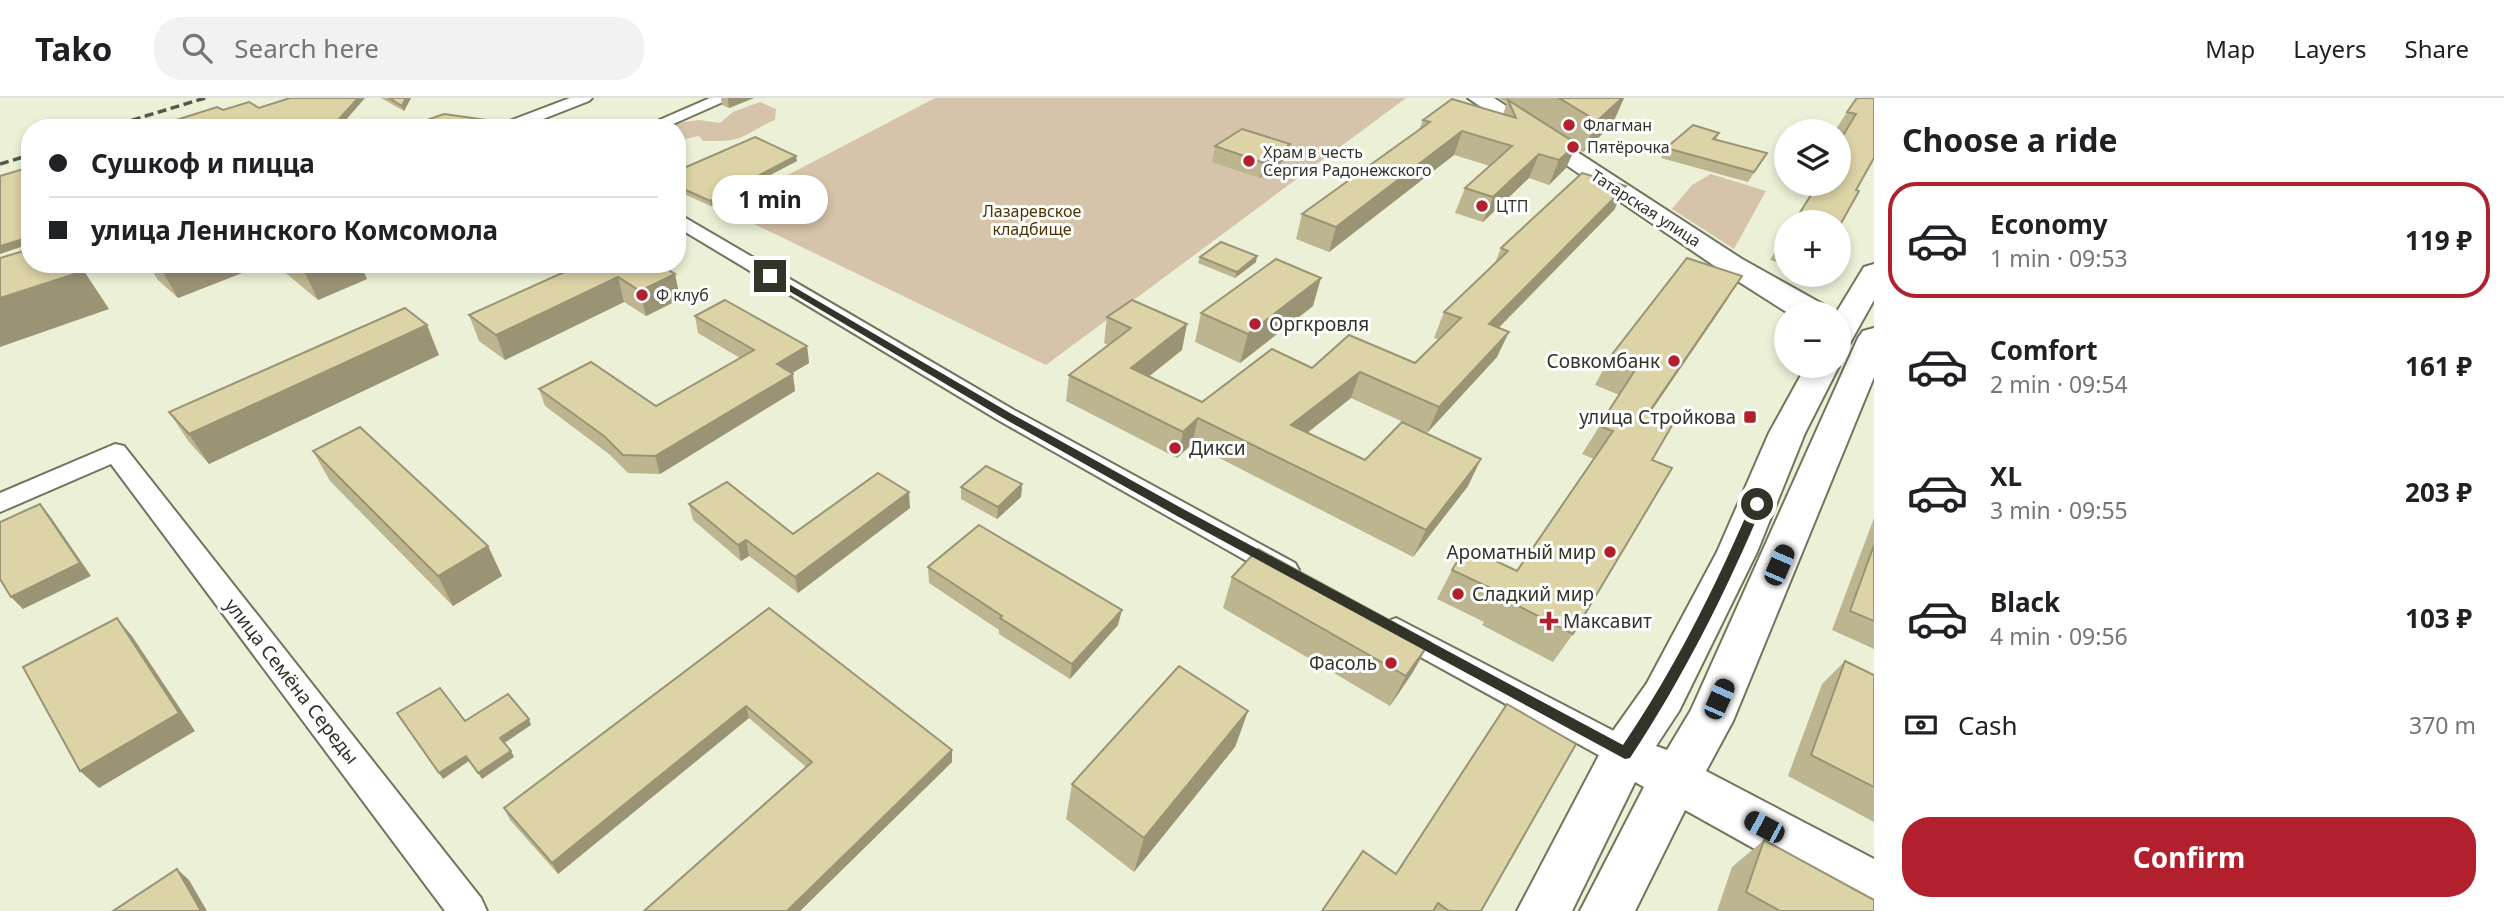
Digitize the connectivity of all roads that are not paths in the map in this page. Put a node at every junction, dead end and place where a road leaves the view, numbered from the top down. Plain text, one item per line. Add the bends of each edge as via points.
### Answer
1 (584, 98) edge
2 (724, 98) edge
3 (1479, 98) edge
4 (529, 119) edge
5 (672, 119) edge
6 (686, 224) edge
7 (1874, 273) edge
8 (1791, 301) edge
9 (1854, 332) edge
10 (1817, 378) edge
11 (0, 503) edge
12 (1307, 582) edge
13 (1368, 615) edge
14 (1625, 753) junction
15 (1675, 778) junction
16 (1874, 887) edge
17 (468, 911) edge
18 (1544, 911) edge
19 (1607, 911) edge

1 - 4 street
2 - 5 street
3 - 8 main road, Татарская улица
6 - 12 street via 1006,415
7 - 9 main road
9 - 15 main road via 1710,721
10 - 14 main road via 1787,433 1737,552 1663,697
11 - 17 street, улица Семёна Середы via 115,452
13 - 14 street
14 - 15 main road
14 - 18 main road
15 - 16 main road
15 - 19 main road

